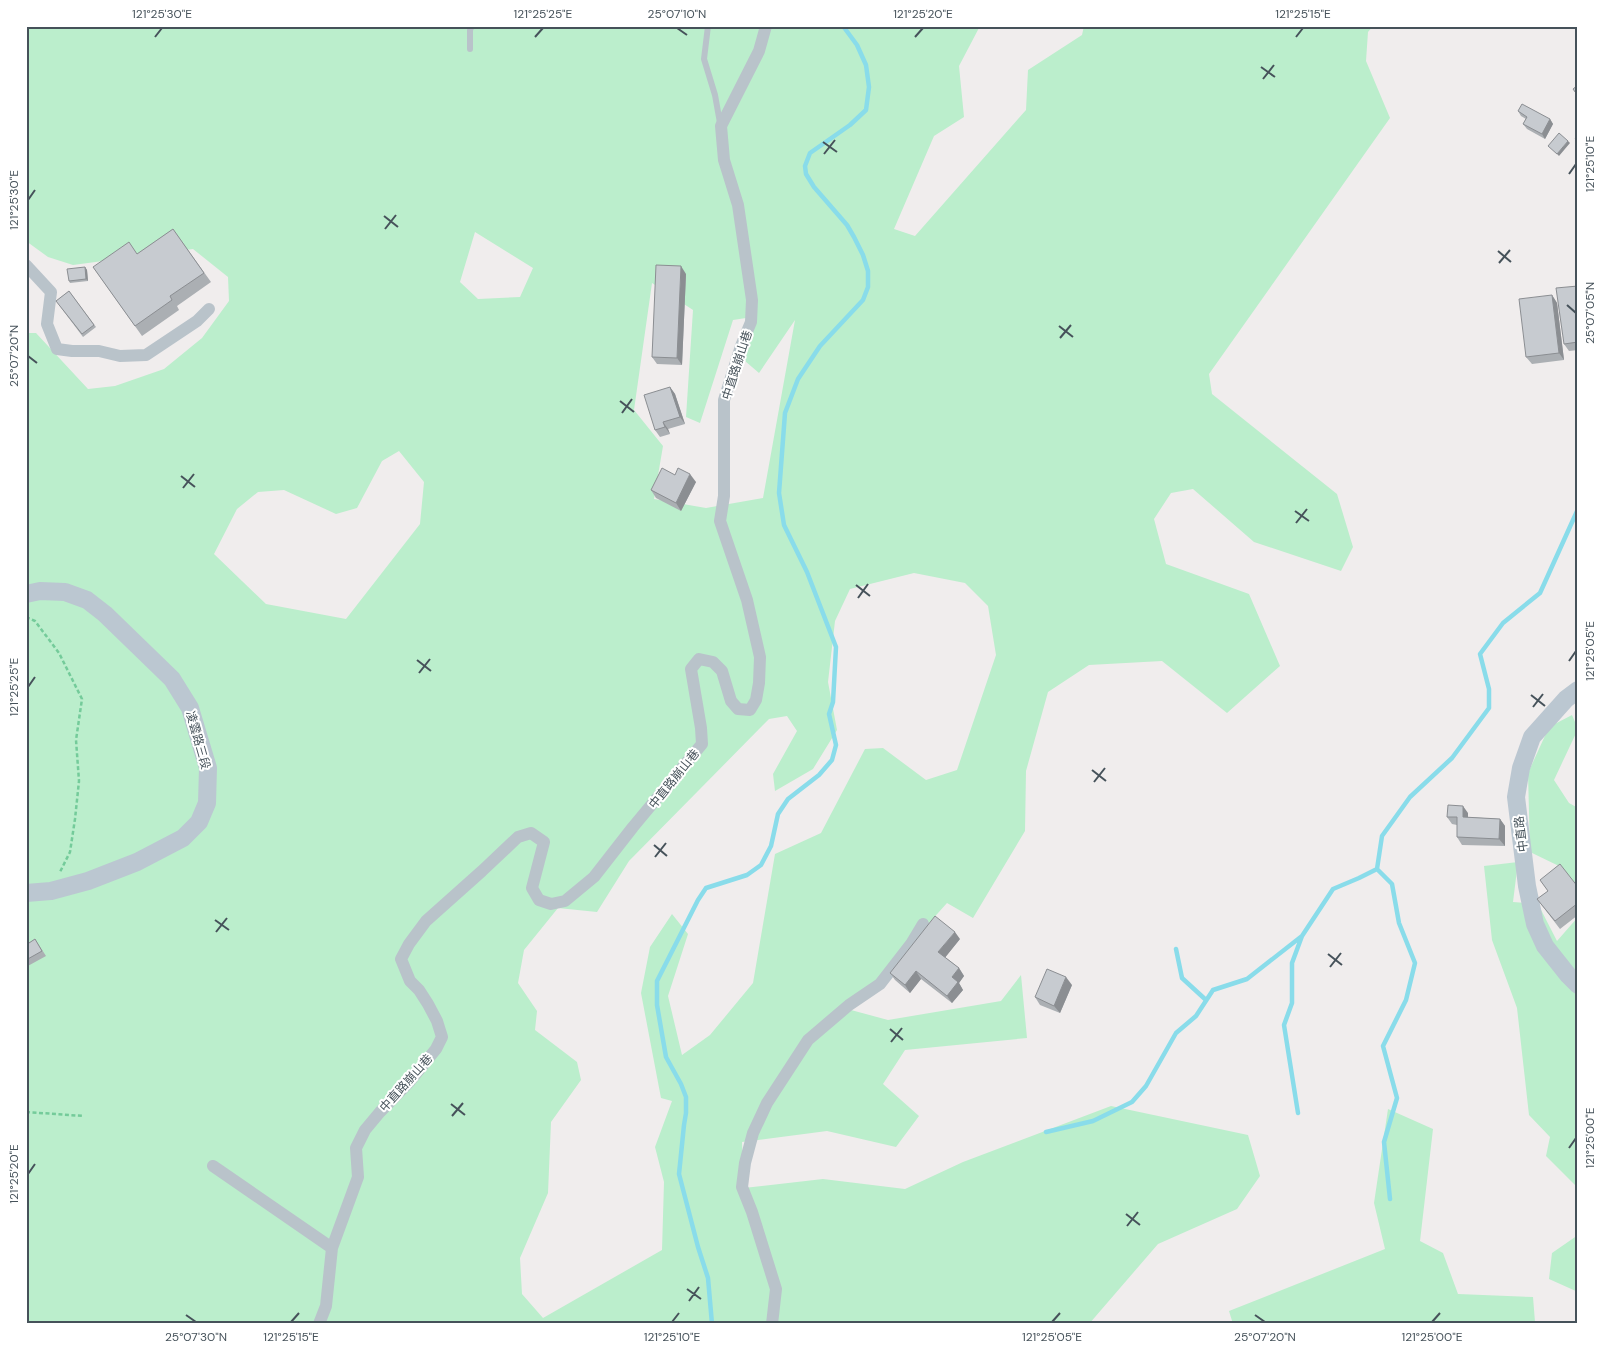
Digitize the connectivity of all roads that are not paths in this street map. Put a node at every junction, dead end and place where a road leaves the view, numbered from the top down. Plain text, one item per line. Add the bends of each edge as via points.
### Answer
1 (472, 26) edge
2 (708, 26) edge
3 (766, 26) edge
4 (470, 49) dead end
5 (721, 126) junction
6 (26, 265) edge
7 (209, 309) dead end
8 (26, 594) edge
9 (1578, 690) edge
10 (26, 893) edge
11 (923, 924) dead end
12 (1578, 985) edge
13 (213, 1166) dead end
14 (332, 1248) junction
15 (319, 1324) edge
16 (772, 1324) edge

1 - 4 lane
2 - 5 lane via 704,59
3 - 5 street via 759,51
5 - 14 street, 中直路崩山巷 via 724,160 738,204 752,300 751,322 724,400 724,496 720,521 746,600 760,657 756,700 750,710 738,709 731,701 722,671 713,662 699,660 691,669 702,744 594,877 565,901 551,904 539,900 532,888 544,842 531,833 518,837 426,921 401,959 410,981 437,1021 442,1037 410,1081 365,1130 356,1148 358,1177
6 - 7 street via 51,292 47,324 57,349 146,356 198,321
8 - 10 street, 凌雲路三段 via 66,592 87,600 105,614 172,679 190,708 208,768 207,803 199,822 183,838 88,881 50,891
9 - 12 street, 中直路 via 1532,737 1521,768 1516,797 1535,924 1545,946
11 - 16 street via 880,984 808,1040 767,1103 753,1133 742,1187 776,1289
13 - 14 street
14 - 15 street, 中直路崩山巷 via 326,1306

